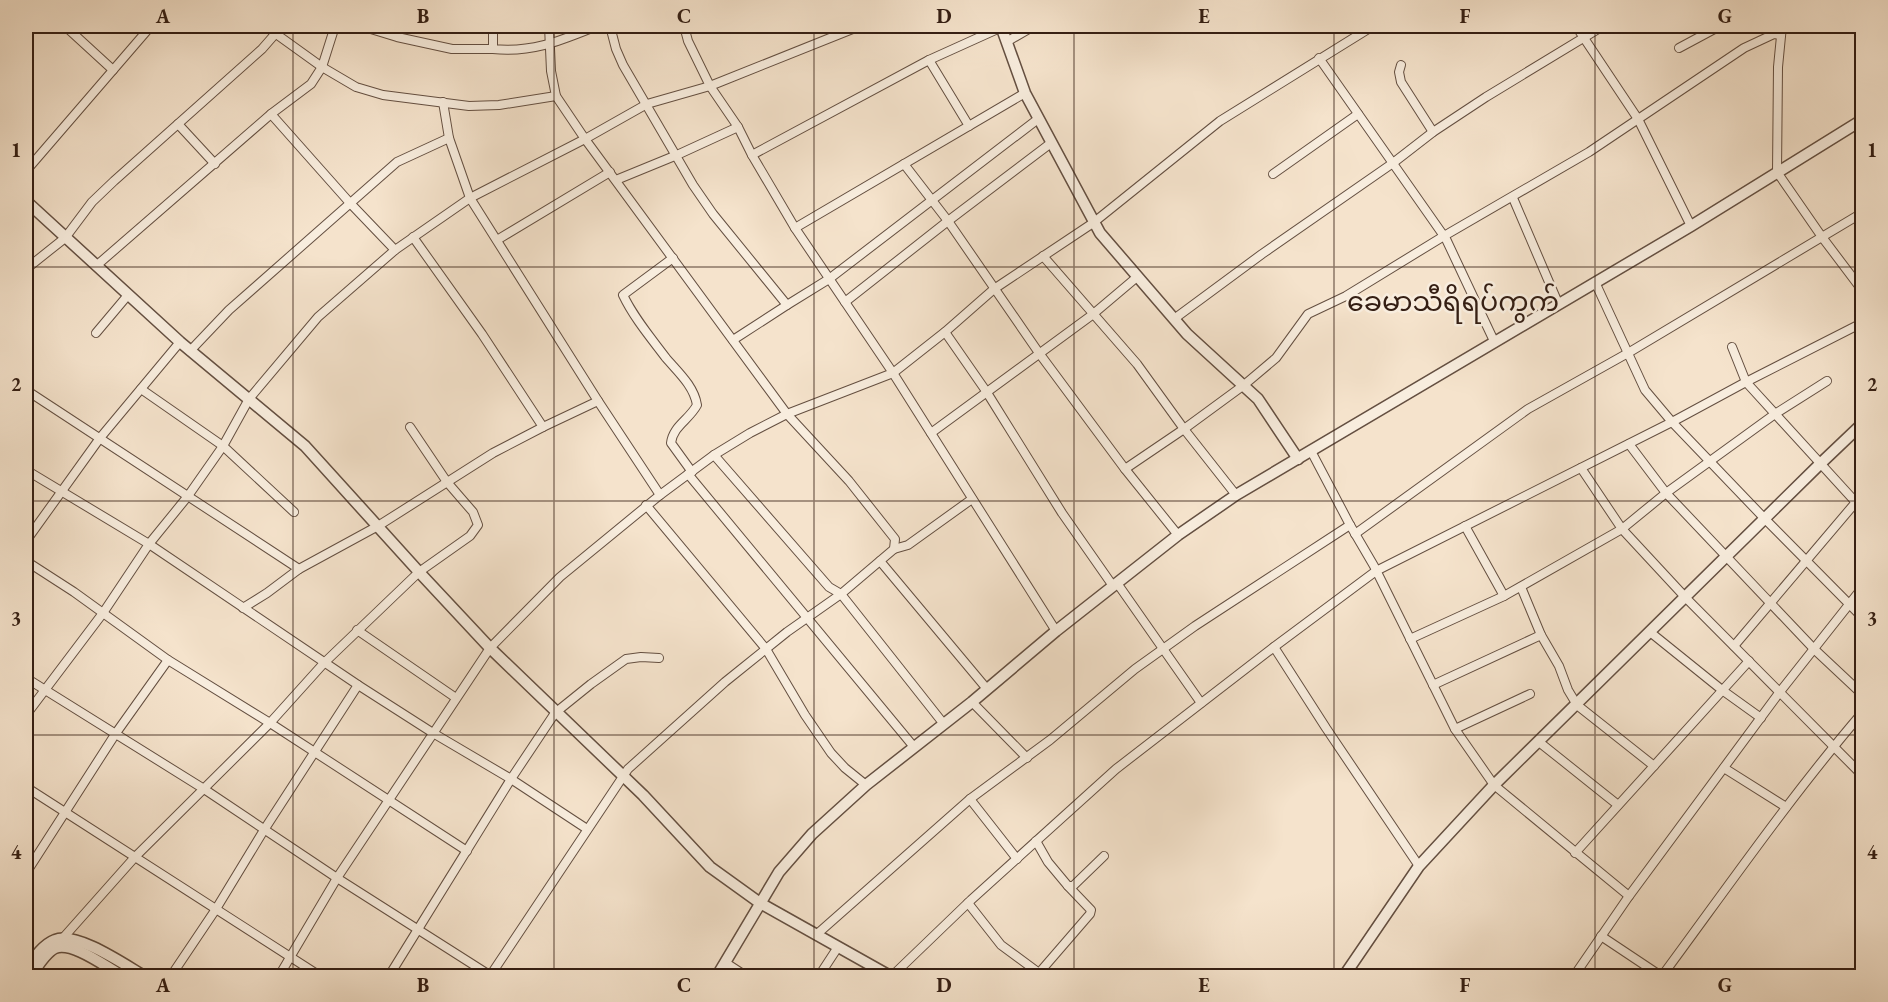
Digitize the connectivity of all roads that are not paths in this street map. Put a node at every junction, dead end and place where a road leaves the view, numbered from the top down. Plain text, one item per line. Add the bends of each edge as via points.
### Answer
1 (65, 26) edge
2 (151, 26) edge
3 (266, 26) edge
4 (335, 26) edge
5 (361, 26) edge
6 (493, 26) edge
7 (549, 26) edge
8 (597, 26) edge
9 (610, 26) edge
10 (684, 26) edge
11 (860, 26) edge
12 (1002, 26) edge
13 (1034, 26) edge
14 (1373, 26) edge
15 (1576, 26) edge
16 (1603, 26) edge
17 (1720, 26) edge
18 (1782, 30) edge
19 (276, 33) junction
20 (1583, 38) junction
21 (1008, 41) junction
22 (549, 45) junction
23 (1679, 48) dead end
24 (493, 50) junction
25 (1319, 58) junction
26 (929, 60) junction
27 (1401, 65) dead end
28 (322, 67) junction
29 (113, 69) junction
30 (710, 86) junction
31 (1025, 93) junction
32 (556, 96) junction
33 (443, 102) junction
34 (647, 104) junction
35 (271, 114) junction
36 (1358, 114) junction
37 (1038, 119) junction
38 (1638, 119) junction
39 (1863, 120) edge
40 (178, 124) junction
41 (969, 126) junction
42 (738, 127) junction
43 (1433, 132) junction
44 (449, 138) junction
45 (585, 139) junction
46 (1051, 143) junction
47 (677, 155) junction
48 (752, 155) junction
49 (1393, 163) junction
50 (215, 164) junction
51 (904, 164) junction
52 (26, 171) edge
53 (610, 172) junction
54 (1777, 172) junction
55 (1273, 174) dead end
56 (616, 180) junction
57 (470, 198) junction
58 (1513, 198) junction
59 (932, 200) junction
60 (26, 201) edge
61 (350, 203) junction
62 (1863, 213) edge
63 (948, 220) junction
64 (1093, 223) junction
65 (1691, 226) junction
66 (795, 228) junction
67 (1444, 236) junction
68 (413, 237) junction
69 (1822, 237) junction
70 (65, 238) junction
71 (497, 240) junction
72 (395, 250) junction
73 (1042, 256) junction
74 (673, 258) junction
75 (96, 266) junction
76 (26, 269) edge
77 (1137, 277) junction
78 (829, 279) junction
79 (1595, 282) junction
80 (994, 289) junction
81 (1863, 290) edge
82 (128, 295) junction
83 (845, 302) junction
84 (1558, 303) junction
85 (786, 304) junction
86 (1092, 315) junction
87 (1174, 319) junction
88 (1863, 323) edge
89 (945, 332) junction
90 (96, 333) dead end
91 (733, 340) junction
92 (1494, 341) junction
93 (180, 342) junction
94 (1732, 347) dead end
95 (190, 351) junction
96 (1039, 353) junction
97 (1628, 353) junction
98 (893, 373) junction
99 (1827, 381) dead end
100 (1746, 382) junction
101 (1244, 384) junction
102 (141, 389) junction
103 (26, 390) edge
104 (986, 391) junction
105 (249, 399) junction
106 (598, 401) junction
107 (787, 414) junction
108 (1775, 414) junction
109 (1672, 422) junction
110 (1863, 424) edge
111 (410, 427) dead end
112 (543, 427) junction
113 (1184, 429) junction
114 (931, 433) junction
115 (100, 438) junction
116 (1629, 444) junction
117 (223, 446) junction
118 (1311, 451) junction
119 (714, 455) junction
120 (1298, 459) junction
121 (1710, 461) junction
122 (1820, 464) junction
123 (1581, 468) junction
124 (1125, 469) junction
125 (26, 470) edge
126 (690, 473) junction
127 (447, 482) junction
128 (60, 491) junction
129 (1666, 493) junction
130 (188, 495) junction
131 (660, 495) junction
132 (1236, 495) junction
133 (972, 499) junction
134 (1856, 502) junction
135 (646, 506) junction
136 (1863, 509) edge
137 (294, 512) dead end
138 (1765, 519) junction
139 (1350, 525) junction
140 (378, 526) junction
141 (1465, 526) junction
142 (1622, 529) junction
143 (1355, 534) junction
144 (1178, 535) junction
145 (26, 541) edge
146 (149, 544) junction
147 (894, 549) junction
148 (1727, 556) junction
149 (1806, 560) junction
150 (26, 561) edge
151 (880, 561) junction
152 (299, 569) junction
153 (1376, 571) junction
154 (419, 572) junction
155 (1115, 585) junction
156 (1521, 587) junction
157 (1863, 588) edge
158 (841, 594) junction
159 (1504, 597) junction
160 (1686, 598) junction
161 (1771, 602) junction
162 (1849, 604) junction
163 (243, 608) junction
164 (103, 613) junction
165 (808, 617) junction
166 (1863, 617) edge
167 (357, 630) junction
168 (1056, 631) junction
169 (1650, 632) junction
170 (1541, 635) junction
171 (1410, 639) junction
172 (1734, 645) junction
173 (1274, 647) junction
174 (490, 648) junction
175 (766, 649) junction
176 (1162, 649) junction
177 (1814, 649) junction
178 (659, 658) dead end
179 (168, 660) junction
180 (1749, 661) junction
181 (324, 663) junction
182 (26, 678) edge
183 (358, 685) junction
184 (1433, 686) junction
185 (45, 688) junction
186 (987, 689) junction
187 (1722, 690) junction
188 (1779, 693) junction
189 (1530, 694) dead end
190 (1863, 694) edge
191 (456, 698) junction
192 (972, 702) junction
193 (1202, 703) junction
194 (1577, 705) junction
195 (555, 713) junction
196 (1863, 713) edge
197 (26, 715) edge
198 (1761, 718) junction
199 (270, 723) junction
200 (942, 723) junction
201 (1455, 729) junction
202 (116, 733) junction
203 (433, 733) junction
204 (1539, 742) junction
205 (1834, 746) junction
206 (914, 747) junction
207 (314, 753) junction
208 (1027, 758) junction
209 (1654, 766) junction
210 (1724, 768) junction
211 (622, 775) junction
212 (1863, 775) edge
213 (511, 779) junction
214 (866, 785) junction
215 (1494, 786) junction
216 (26, 787) edge
217 (204, 789) junction
218 (970, 799) junction
219 (390, 800) junction
220 (1618, 805) junction
221 (1786, 807) junction
222 (65, 811) junction
223 (587, 829) junction
224 (264, 830) junction
225 (1036, 842) junction
226 (467, 851) junction
227 (1575, 853) junction
228 (1104, 855) dead end
229 (135, 857) junction
230 (1017, 859) junction
231 (1419, 866) junction
232 (26, 873) edge
233 (337, 878) junction
234 (1068, 886) junction
235 (1629, 897) junction
236 (760, 903) junction
237 (968, 903) junction
238 (216, 909) junction
239 (417, 930) junction
240 (816, 935) junction
241 (1601, 936) junction
242 (63, 938) junction
243 (838, 947) junction
244 (290, 957) junction
245 (726, 963) junction
246 (26, 970) edge
247 (1038, 975) edge
248 (31, 976) edge
249 (123, 976) edge
250 (144, 976) edge
251 (171, 976) edge
252 (279, 976) edge
253 (320, 976) edge
254 (389, 976) edge
255 (490, 976) edge
256 (717, 976) edge
257 (746, 976) edge
258 (819, 976) edge
259 (891, 976) edge
260 (1344, 976) edge
261 (1574, 976) edge
262 (1662, 976) edge

1 - 29 street
2 - 29 street
3 - 19 street
4 - 28 street
5 - 24 street via 452,49
6 - 24 street
7 - 22 street
8 - 22 street
9 - 34 street via 623,65
10 - 30 street
11 - 30 street
12 - 21 street
12 - 26 street
13 - 21 street
14 - 25 street
15 - 20 street
16 - 20 street
17 - 23 street
18 - 38 street via 1744,48
18 - 54 street
19 - 28 street
19 - 40 street
20 - 38 street
20 - 43 street
21 - 31 street
22 - 24 street
22 - 32 street
25 - 36 street
25 - 64 street via 1220,121
26 - 41 street
26 - 48 street
27 - 43 street via 1401,82
28 - 33 street via 365,90
28 - 35 street via 311,84
29 - 52 street
30 - 34 street
30 - 42 street
31 - 37 street
31 - 41 street
32 - 33 street via 500,105
32 - 45 street
33 - 44 street
34 - 45 street
34 - 47 street
35 - 50 street
35 - 61 street
36 - 49 street
36 - 55 street
37 - 46 street
37 - 59 street
38 - 58 street
38 - 65 street
39 - 54 street
40 - 50 street
40 - 70 street via 92,202
41 - 51 street
42 - 47 street
42 - 48 street
43 - 49 street
44 - 57 street
44 - 61 street via 398,162
45 - 53 street
45 - 57 street
46 - 63 street
46 - 64 street
47 - 56 street
47 - 85 street via 713,214
48 - 66 street
49 - 67 street
49 - 87 street
50 - 75 street
51 - 59 street
51 - 66 street
53 - 56 street
53 - 71 street
54 - 65 street
54 - 69 street
56 - 74 street
57 - 68 street
57 - 71 street
58 - 67 street
58 - 84 street
59 - 63 street
59 - 78 street
60 - 70 street
61 - 72 street
61 - 95 street via 229,310
62 - 69 street
63 - 80 street
63 - 83 street
64 - 73 street
64 - 77 street
65 - 79 street
66 - 78 street
67 - 92 street
67 - 101 street via 1346,296 1308,314 1276,358
68 - 72 street
68 - 112 street
69 - 81 street
69 - 97 street
70 - 75 street
70 - 76 street
71 - 106 street
72 - 105 street via 318,317
73 - 80 street
73 - 86 street
74 - 91 street
74 - 126 street via 623,295 693,390 697,405 677,427 671,443
75 - 82 street
77 - 86 street
77 - 87 street
78 - 83 street
78 - 85 street
79 - 84 street
79 - 97 street
80 - 89 street
80 - 96 street
82 - 90 street
82 - 93 street
83 - 98 street
84 - 92 street
85 - 91 street
86 - 96 street
86 - 113 street via 1137,364
87 - 101 street
88 - 100 street
89 - 98 street
89 - 104 street
91 - 107 street
92 - 118 street
93 - 95 street
93 - 102 street
94 - 100 street
95 - 105 street
96 - 104 street
96 - 124 street
97 - 109 street via 1645,390
97 - 143 street via 1528,409
98 - 107 street
98 - 114 street
99 - 108 street
100 - 108 street
100 - 109 street
101 - 113 street
101 - 120 street
102 - 115 street
102 - 117 street
103 - 115 street
104 - 114 street
104 - 155 street via 1062,513
105 - 117 street
105 - 140 street via 305,446
106 - 112 street
106 - 131 street
107 - 119 street
107 - 147 street via 867,502 895,539
108 - 121 street
108 - 122 street
109 - 116 street
109 - 121 street
110 - 122 street
111 - 127 street
112 - 127 street
113 - 124 street
113 - 132 street
114 - 133 street
115 - 128 street
115 - 130 street
116 - 123 street
116 - 129 street
117 - 130 street
117 - 137 street
118 - 120 street
118 - 139 street
119 - 126 street
119 - 158 street via 829,587
120 - 132 street
121 - 129 street
121 - 138 street
122 - 134 street
122 - 138 street
123 - 141 street
123 - 142 street
124 - 144 street
125 - 128 street
126 - 131 street
126 - 165 street
127 - 140 street
127 - 154 street via 473,512 478,525 470,536
128 - 145 street
128 - 146 street
129 - 142 street
129 - 148 street
130 - 146 street
130 - 152 street
131 - 135 street
132 - 144 street
133 - 147 street via 908,545
133 - 168 street
134 - 136 street
134 - 149 street
135 - 174 street via 560,577
135 - 175 street
138 - 148 street
138 - 149 street
139 - 143 street
139 - 176 street
140 - 152 street
140 - 154 street
141 - 153 street
141 - 159 street
142 - 156 street
142 - 160 street
143 - 153 street
144 - 155 street
146 - 163 street
146 - 164 street
147 - 151 street
148 - 160 street
148 - 161 street
149 - 161 street
149 - 162 street
150 - 164 street
151 - 158 street
151 - 186 street
152 - 163 street
153 - 171 street
153 - 173 street
154 - 167 street
154 - 174 street
155 - 168 street
155 - 176 street
156 - 159 street
156 - 170 street
157 - 162 street
158 - 165 street
158 - 200 street
159 - 171 street
160 - 169 street
160 - 172 street
161 - 172 street
161 - 177 street
162 - 166 street
162 - 177 street
163 - 181 street
164 - 179 street
164 - 185 street
165 - 175 street
165 - 206 street
167 - 181 street
167 - 191 street
168 - 186 street
169 - 187 street
169 - 194 street
170 - 184 street
170 - 194 street
171 - 184 street
172 - 180 street
173 - 193 street
173 - 231 street
174 - 191 street
174 - 195 street
175 - 211 street
175 - 214 street via 831,753
176 - 193 street
176 - 208 street
177 - 188 street
177 - 190 street
178 - 195 street via 626,659
179 - 199 street
179 - 202 street
180 - 187 street
180 - 188 street
181 - 183 street
181 - 199 street
182 - 185 street
183 - 203 street
183 - 207 street
184 - 201 street
185 - 197 street
185 - 202 street
186 - 192 street
187 - 198 street
187 - 209 street
188 - 198 street
188 - 205 street
189 - 201 street
191 - 203 street
192 - 200 street
192 - 208 street
193 - 225 street via 1116,769
194 - 204 street
194 - 209 street
195 - 211 street
195 - 213 street
196 - 205 street
198 - 210 street
199 - 207 street
199 - 217 street
200 - 206 street
201 - 215 street
202 - 217 street
202 - 222 street
203 - 213 street
203 - 219 street
204 - 215 street
204 - 220 street
205 - 212 street
205 - 221 street
206 - 214 street
207 - 219 street
207 - 224 street
208 - 218 street
209 - 220 street
210 - 221 street
210 - 235 street
211 - 223 street
211 - 236 street via 710,867
213 - 223 street
213 - 226 street
214 - 236 street via 794,853
215 - 227 street
215 - 231 street
216 - 222 street
217 - 224 street
217 - 229 street
218 - 230 street
218 - 240 street
219 - 226 street
219 - 233 street
220 - 227 street
221 - 262 street
222 - 229 street
222 - 232 street
223 - 255 street
224 - 233 street
224 - 238 street
225 - 230 street
225 - 234 street
226 - 239 street
227 - 235 street
228 - 234 street via 1073,886
229 - 238 street
229 - 242 street
230 - 237 street
231 - 260 street
233 - 239 street
233 - 244 street
234 - 247 street via 1091,910 1090,915
235 - 241 street
236 - 240 street
236 - 245 street
237 - 247 street via 1001,945
237 - 259 street
238 - 244 street
238 - 251 street
239 - 254 street
239 - 255 street
240 - 243 street
241 - 261 street
241 - 262 street
242 - 246 street via 44,947
242 - 250 street via 88,945
243 - 258 street
243 - 259 street
244 - 252 street
244 - 253 street
245 - 256 street
245 - 257 street
248 - 249 street via 49,952 64,947 74,948

